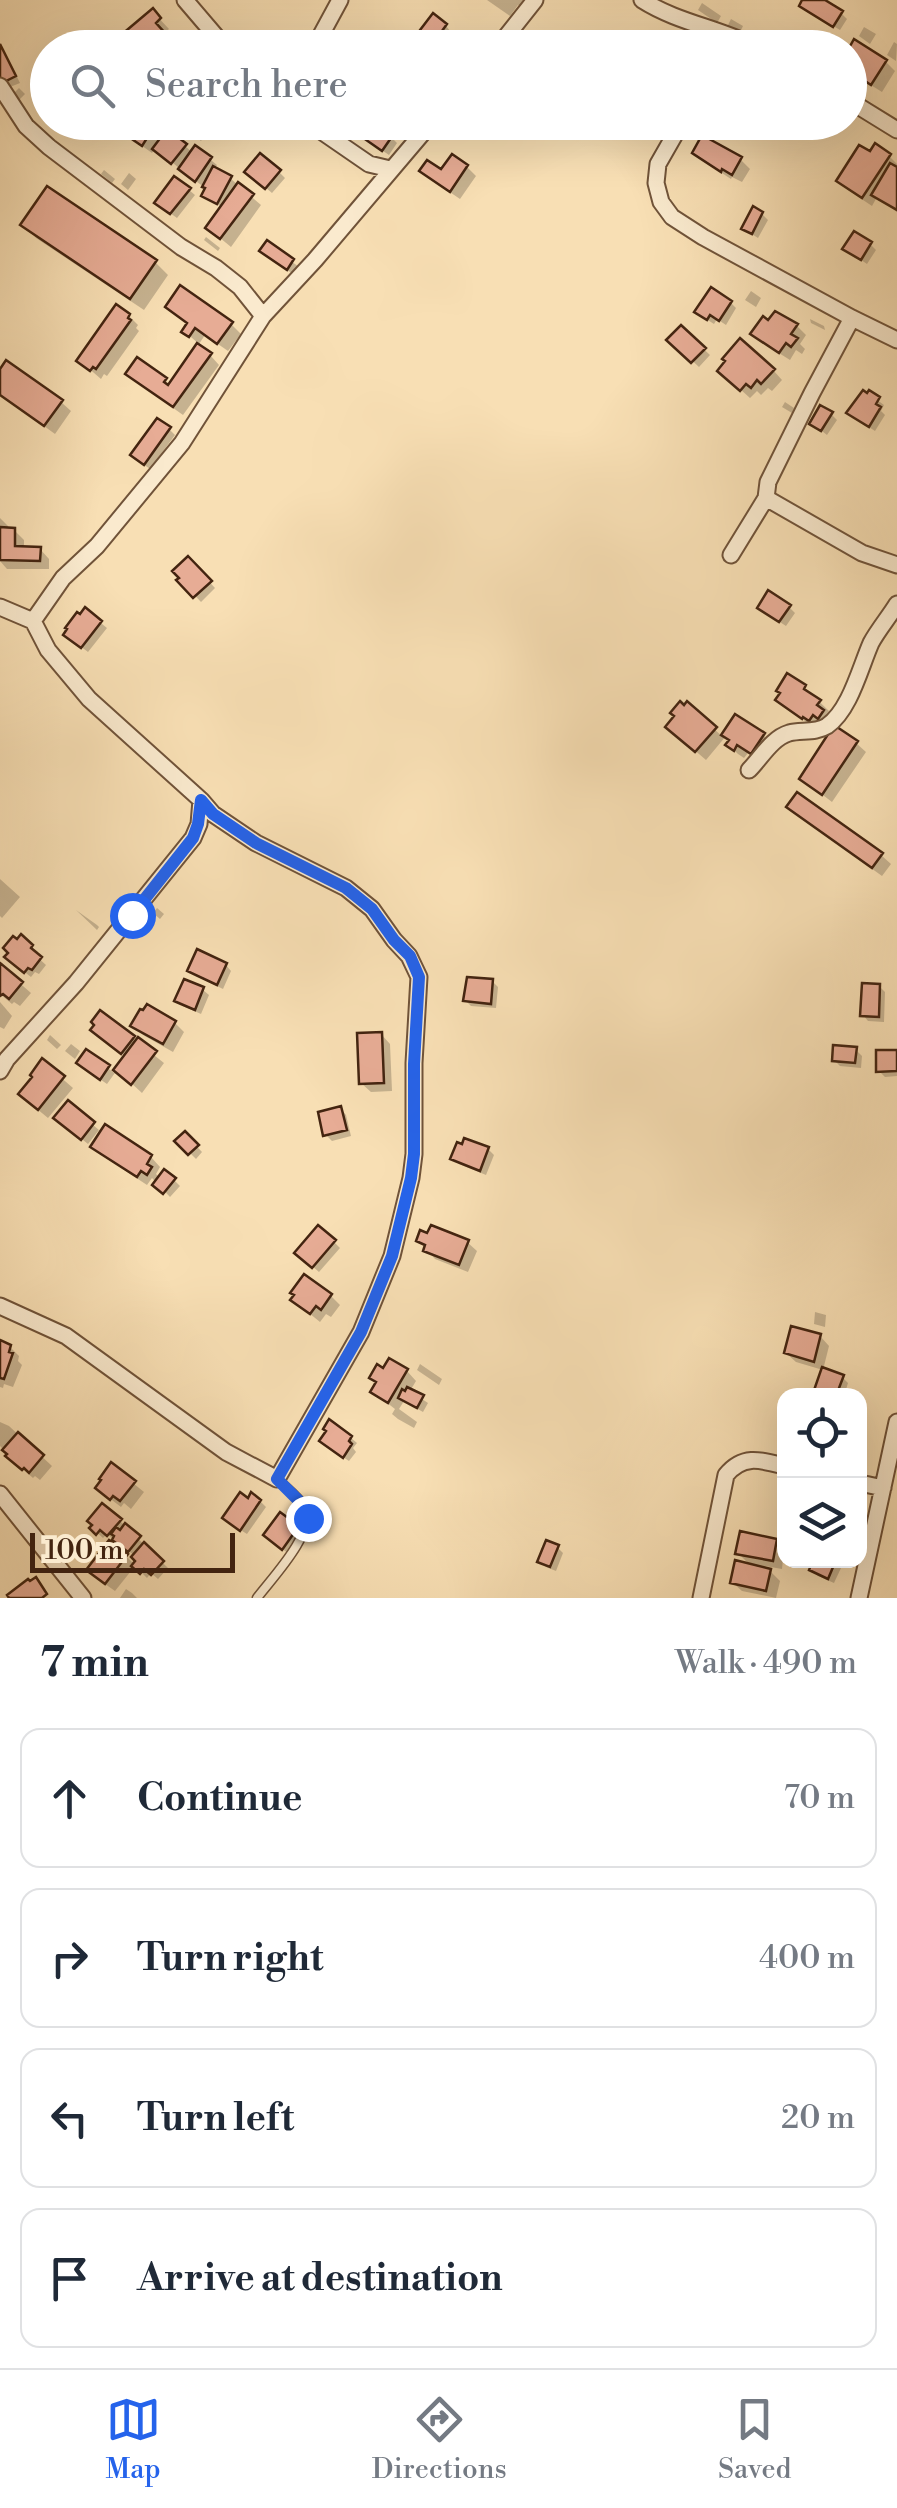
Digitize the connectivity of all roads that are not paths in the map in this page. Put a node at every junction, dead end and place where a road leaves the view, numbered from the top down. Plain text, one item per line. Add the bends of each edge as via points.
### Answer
1 (185, 0) edge
2 (340, 0) edge
3 (535, 0) edge
4 (642, 0) edge
5 (211, 30) edge
6 (324, 30) edge
7 (511, 30) edge
8 (695, 30) edge
9 (0, 86) edge
10 (867, 111) edge
11 (30, 130) edge
12 (897, 130) edge
13 (41, 140) edge
14 (334, 140) edge
15 (416, 140) edge
16 (672, 140) edge
17 (390, 169) junction
18 (263, 316) junction
19 (852, 318) junction
20 (897, 340) edge
21 (766, 498) junction
22 (731, 554) dead end
23 (897, 565) edge
24 (897, 604) edge
25 (0, 607) edge
26 (34, 621) junction
27 (749, 770) dead end
28 (201, 800) junction
29 (2, 1061) edge
30 (0, 1306) edge
31 (897, 1422) edge
32 (777, 1464) edge
33 (277, 1479) junction
34 (867, 1484) edge
35 (884, 1488) junction
36 (0, 1494) edge
37 (83, 1598) edge
38 (257, 1598) edge
39 (701, 1598) edge
40 (859, 1598) edge

1 - 5 street
2 - 6 street
3 - 7 street
4 - 8 street
9 - 11 street
10 - 12 street
13 - 18 street via 240,287
14 - 17 street via 369,164
15 - 17 street
16 - 19 street via 656,183 672,217
17 - 18 street
18 - 26 street via 182,443 63,578
19 - 20 street
19 - 21 street via 768,482
21 - 22 street
21 - 23 street via 862,553
24 - 27 street via 834,718 777,738
25 - 26 street
26 - 28 street via 48,650 89,698
28 - 29 street via 193,838 76,983
28 - 33 street via 256,843 346,888 372,909 419,977 414,1154 392,1256 361,1332
30 - 33 street via 66,1336 210,1441
31 - 35 street
32 - 39 street via 745,1460 726,1475
33 - 38 lane via 308,1518 295,1549
34 - 35 street
35 - 40 street
36 - 37 street

